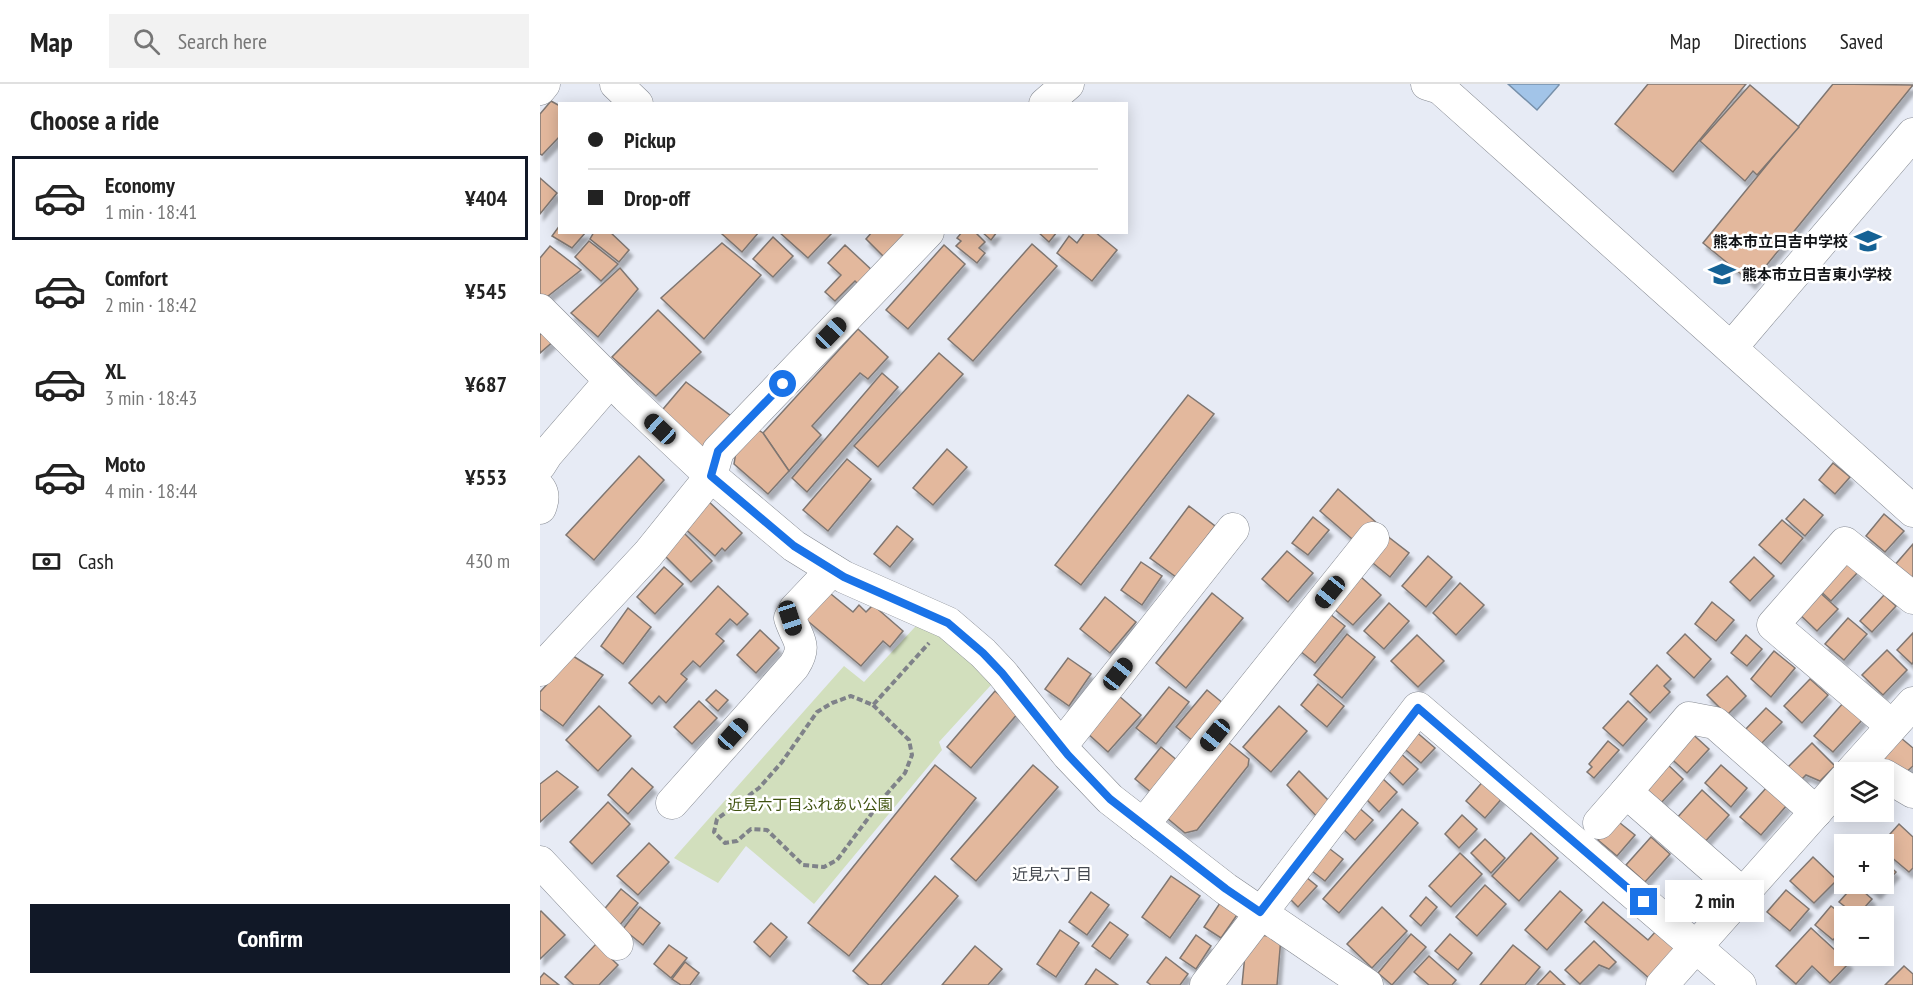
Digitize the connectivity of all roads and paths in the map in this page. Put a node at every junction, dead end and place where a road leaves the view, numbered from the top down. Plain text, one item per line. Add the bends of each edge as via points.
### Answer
1 (544, 84) edge
2 (616, 84) edge
3 (1068, 84) edge
4 (1437, 85) edge
5 (540, 88) edge
6 (635, 102) edge
7 (1047, 102) edge
8 (1913, 134) edge
9 (926, 234) edge
10 (540, 310) edge
11 (1731, 348) junction
12 (610, 381) junction
13 (540, 465) edge
14 (711, 476) junction
15 (540, 489) edge
16 (540, 508) edge
17 (1913, 510) edge
18 (1233, 529) dead end
19 (1373, 538) dead end
20 (832, 570) junction
21 (1913, 598) edge
22 (948, 623) junction
23 (540, 670) edge
24 (1913, 703) edge
25 (873, 705) junction
26 (1892, 726) junction
27 (1060, 746) junction
28 (1870, 762) edge
29 (1894, 784) edge
30 (1626, 792) junction
31 (1913, 792) edge
32 (1834, 797) edge
33 (672, 803) dead end
34 (1816, 812) junction
35 (1599, 823) dead end
36 (1143, 825) junction
37 (540, 862) edge
38 (1743, 894) junction
39 (1260, 912) junction
40 (617, 944) dead end
41 (1695, 947) junction
42 (1206, 985) edge
43 (1367, 985) edge
44 (1662, 985) edge
45 (1740, 985) edge

1 - 5 street
2 - 6 street
3 - 7 street
4 - 11 street
8 - 11 street
9 - 14 street via 718,451
10 - 12 street
11 - 17 street
12 - 13 street
12 - 14 street
14 - 20 street via 794,546
14 - 23 street via 648,554
15 - 16 street
18 - 27 street
19 - 36 street
20 - 22 street
20 - 33 street via 790,618 801,644 801,654 794,666
21 - 26 street via 1845,543 1773,625
22 - 25 path
22 - 27 street via 1002,673
24 - 26 street
25 - 25 path via 851,696 817,712 783,762 759,788 717,819 714,832 725,843 737,841 751,829 767,830 803,865 824,867 837,861 905,773 912,755 909,740
26 - 28 street
27 - 36 street via 1110,799
29 - 31 street
30 - 34 street via 1689,718 1715,723
30 - 35 street
30 - 38 street
32 - 34 street
34 - 38 street
36 - 39 street
37 - 40 street
38 - 41 street
39 - 41 street via 1418,708
39 - 42 street
39 - 43 street
41 - 44 street
41 - 45 street

